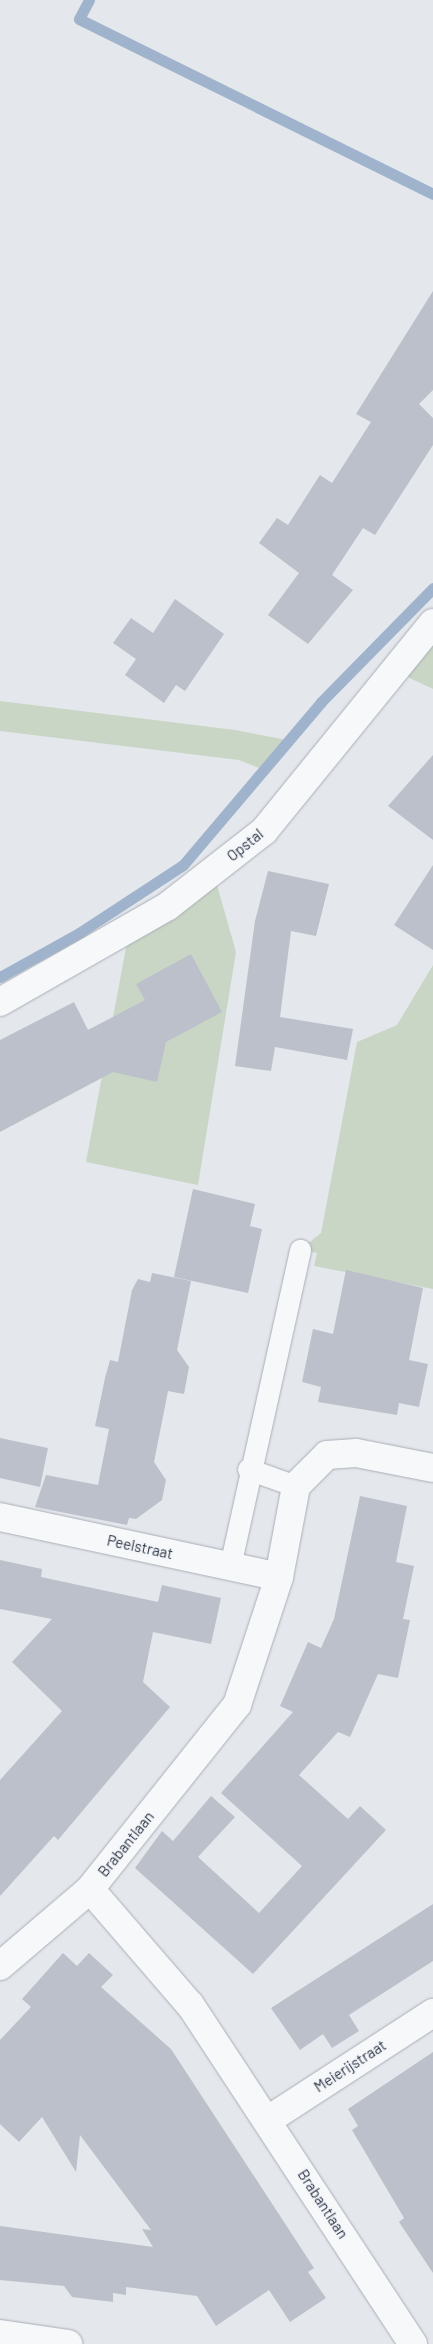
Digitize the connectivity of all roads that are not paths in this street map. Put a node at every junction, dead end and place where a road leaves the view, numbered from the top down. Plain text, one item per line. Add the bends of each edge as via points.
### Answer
1 (433, 623) edge
2 (0, 1002) edge
3 (300, 1250) dead end
4 (433, 1468) edge
5 (248, 1469) junction
6 (296, 1486) junction
7 (0, 1517) edge
8 (230, 1566) junction
9 (279, 1577) junction
10 (90, 1889) junction
11 (0, 1966) edge
12 (433, 2013) edge
13 (268, 2120) junction
14 (0, 2334) edge
15 (68, 2344) edge
16 (413, 2344) edge

1 - 2 street, Opstal via 264,831 168,906
3 - 5 lane
4 - 6 street via 356,1454 327,1455
5 - 6 lane
5 - 8 lane
6 - 9 street, Brabantlaan
7 - 8 street, Peelstraat
8 - 9 street, Peelstraat
9 - 10 street, Brabantlaan via 237,1705
10 - 11 street
10 - 13 street, Brabantlaan via 190,2005
12 - 13 street, Meierijstraat
13 - 16 street, Brabantlaan
14 - 15 street

